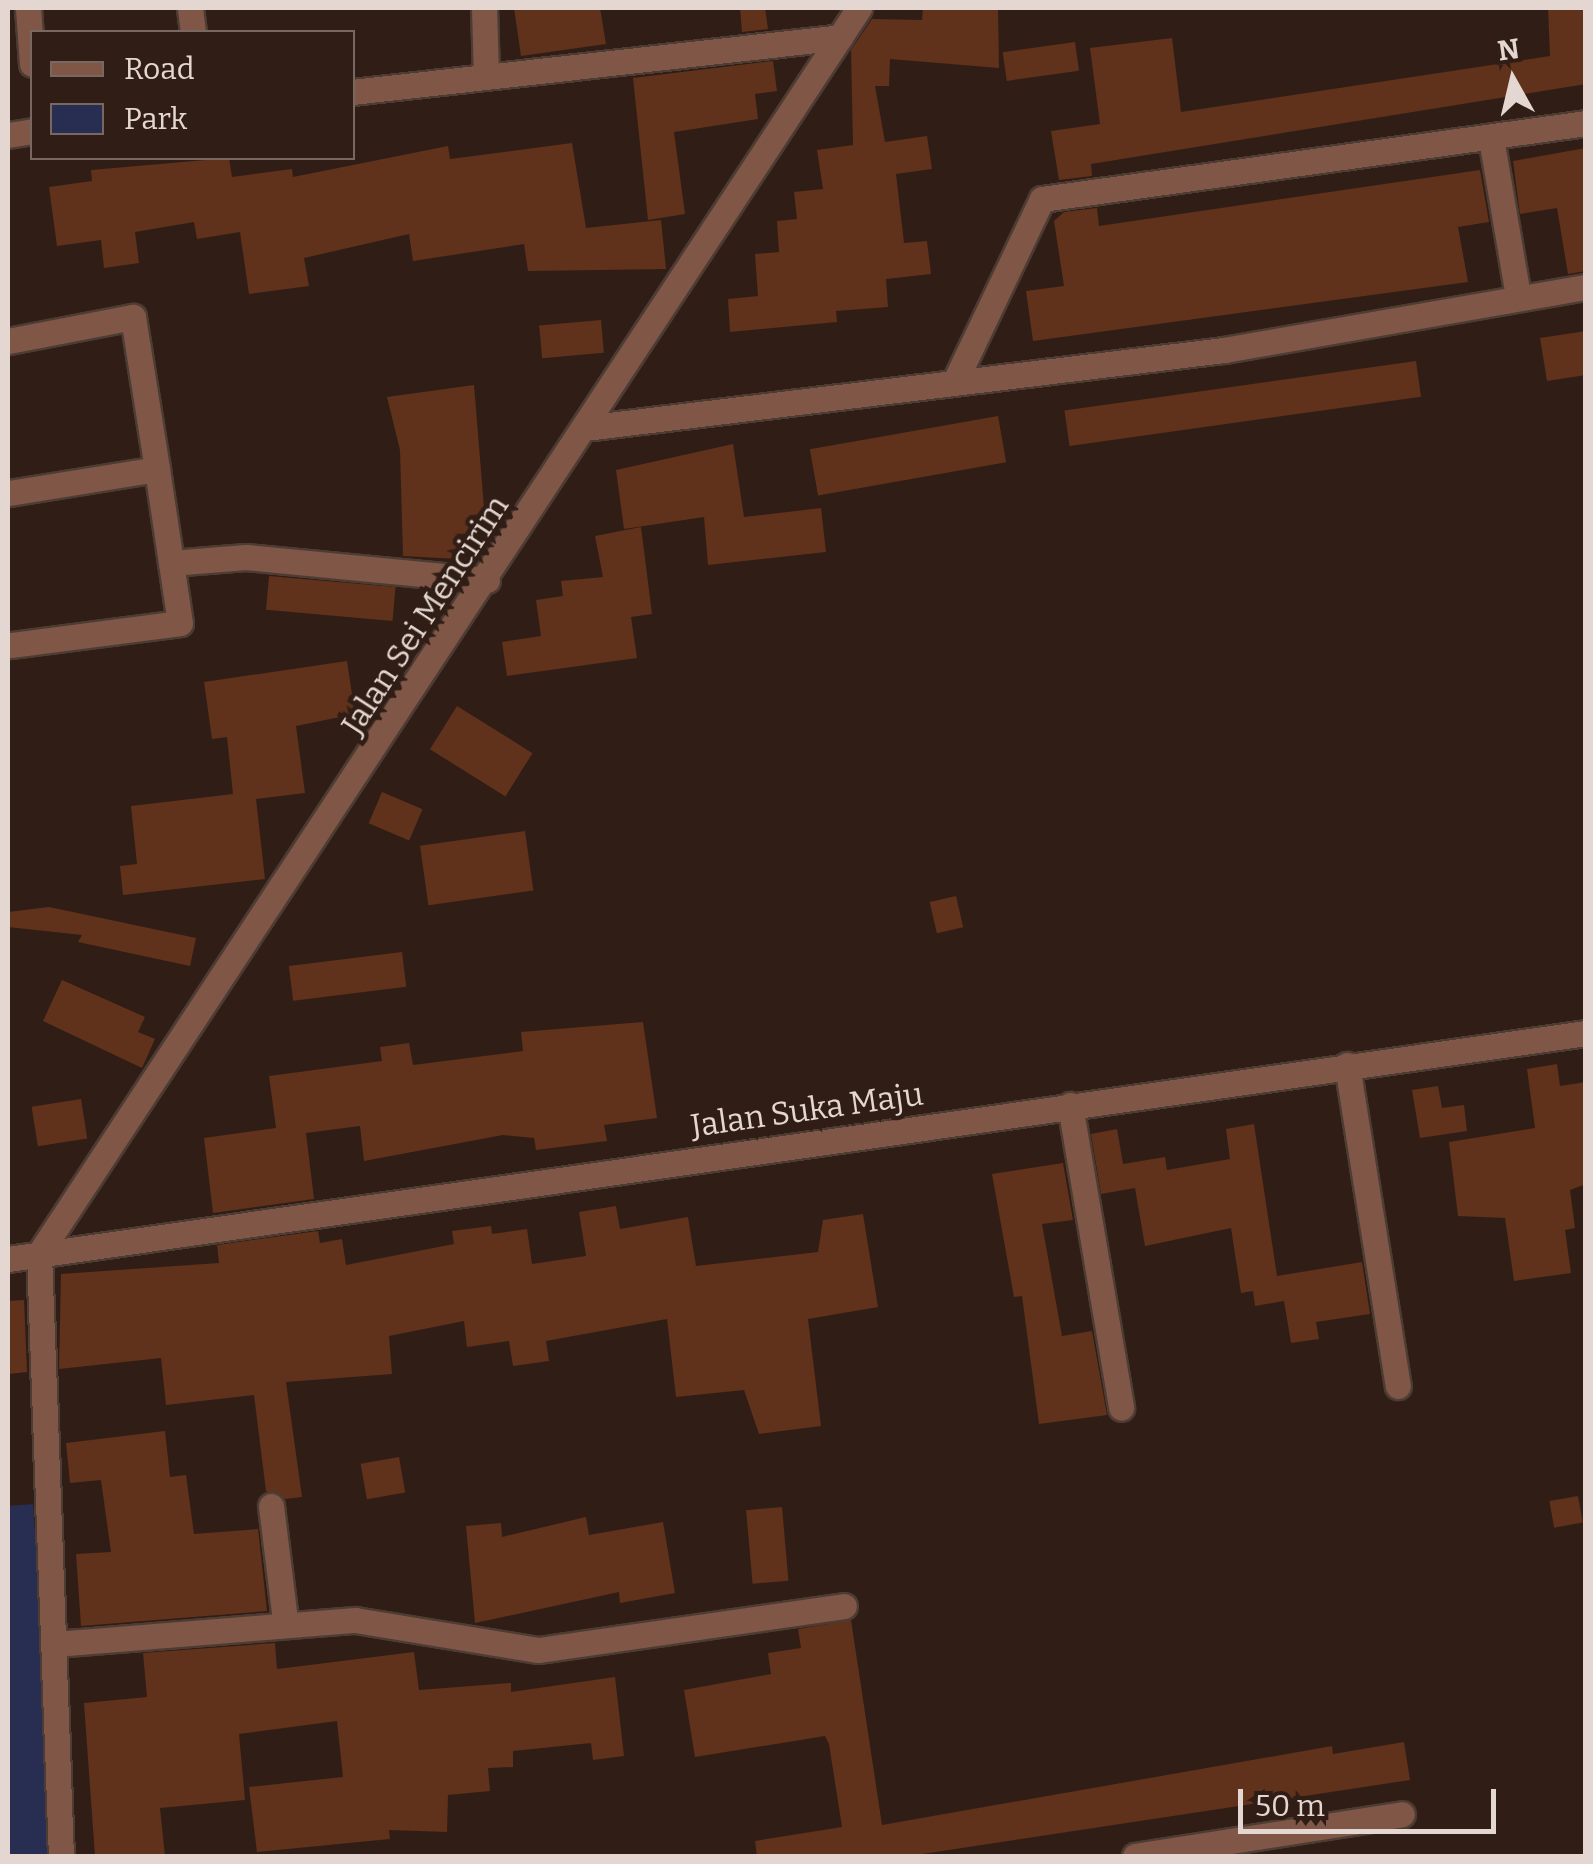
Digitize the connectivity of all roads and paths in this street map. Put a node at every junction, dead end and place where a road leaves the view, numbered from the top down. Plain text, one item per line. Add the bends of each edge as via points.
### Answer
1 (28, 8) edge
2 (484, 8) edge
3 (859, 8) edge
4 (30, 36) edge
5 (840, 38) junction
6 (486, 77) junction
7 (355, 92) edge
8 (1586, 122) edge
9 (1492, 138) junction
10 (1586, 287) edge
11 (1518, 296) junction
12 (8, 341) edge
13 (956, 379) junction
14 (585, 428) junction
15 (157, 470) junction
16 (8, 493) edge
17 (171, 564) junction
18 (486, 580) junction
19 (11, 645) dead end
20 (1586, 1033) edge
21 (1347, 1064) junction
22 (1070, 1104) junction
23 (39, 1254) junction
24 (8, 1259) edge
25 (1398, 1386) dead end
26 (1120, 1408) dead end
27 (272, 1506) dead end
28 (844, 1606) dead end
29 (285, 1620) junction
30 (56, 1644) junction
31 (1402, 1814) dead end
32 (61, 1856) edge
33 (1134, 1856) edge

1 - 4 street
2 - 6 street
3 - 5 street, Jalan Sei Mencirim
5 - 6 street
5 - 14 street, Jalan Sei Mencirim
6 - 7 street
8 - 9 street
9 - 11 street
9 - 13 street via 1042,199
10 - 11 street
11 - 13 street via 1224,350
12 - 15 street via 133,317
13 - 14 street
14 - 18 street, Jalan Sei Mencirim
15 - 16 street
15 - 17 street
17 - 18 street via 246,557
17 - 19 street via 180,623
18 - 23 street, Jalan Sei Mencirim
20 - 21 street, Jalan Suka Maju
21 - 22 street, Jalan Suka Maju
21 - 25 street
22 - 23 street, Jalan Suka Maju
22 - 26 street
23 - 24 street, Jalan Suka Maju
23 - 30 street
27 - 29 street
28 - 29 street via 539,1650 448,1640 410,1624
29 - 30 street
30 - 32 street
31 - 33 street

